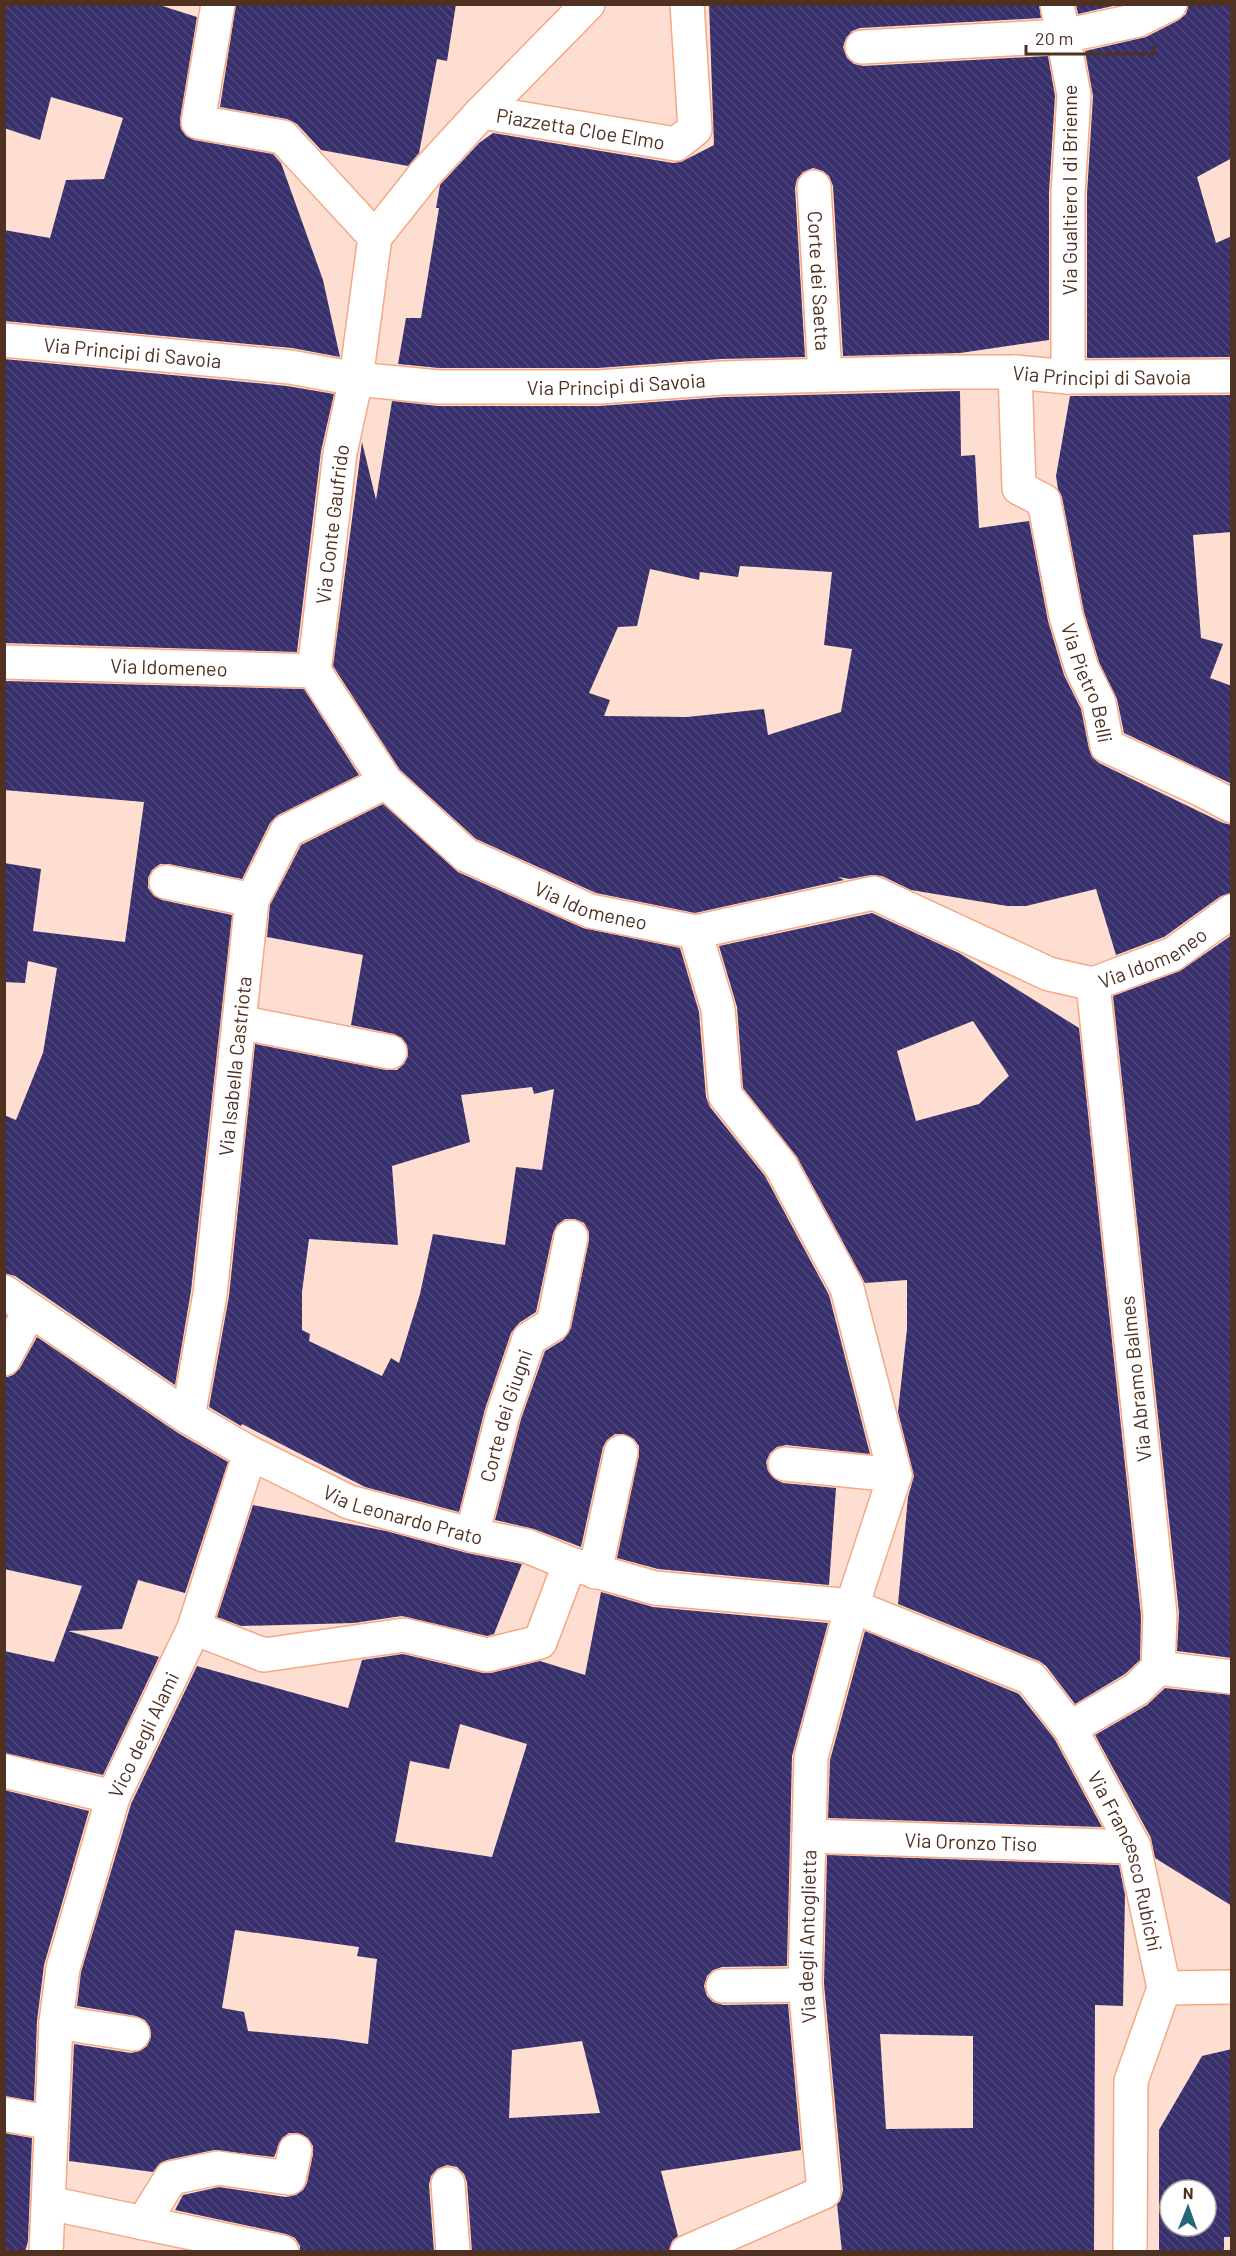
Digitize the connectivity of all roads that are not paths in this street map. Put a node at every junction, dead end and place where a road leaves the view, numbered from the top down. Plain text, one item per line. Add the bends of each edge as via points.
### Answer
1 (218, 4) edge
2 (588, 4) edge
3 (687, 4) edge
4 (1058, 4) edge
5 (1170, 4) edge
6 (1064, 36) junction
7 (862, 47) dead end
8 (482, 112) junction
9 (814, 187) dead end
10 (375, 237) junction
11 (4, 340) edge
12 (1015, 372) junction
13 (825, 375) junction
14 (1232, 376) edge
15 (1068, 377) junction
16 (356, 379) junction
17 (4, 662) edge
18 (314, 671) junction
19 (386, 783) junction
20 (1232, 806) edge
21 (166, 882) dead end
22 (252, 900) junction
23 (1232, 911) edge
24 (695, 932) junction
25 (1093, 984) junction
26 (239, 1022) junction
27 (390, 1052) dead end
28 (570, 1237) dead end
29 (17, 1301) edge
30 (4, 1359) edge
31 (188, 1417) junction
32 (621, 1452) dead end
33 (250, 1453) junction
34 (785, 1464) dead end
35 (895, 1475) junction
36 (472, 1535) junction
37 (583, 1568) junction
38 (852, 1606) junction
39 (194, 1628) junction
40 (1158, 1668) junction
41 (1232, 1677) edge
42 (1070, 1728) junction
43 (4, 1771) edge
44 (113, 1797) junction
45 (809, 1836) junction
46 (1134, 1847) junction
47 (805, 1985) junction
48 (723, 1986) dead end
49 (1232, 1987) edge
50 (1164, 1988) junction
51 (56, 2022) junction
52 (134, 2034) dead end
53 (4, 2114) edge
54 (51, 2123) junction
55 (295, 2151) dead end
56 (448, 2184) dead end
57 (49, 2203) junction
58 (143, 2223) junction
59 (46, 2252) edge
60 (282, 2252) edge
61 (453, 2252) edge
62 (687, 2252) edge
63 (1130, 2252) edge

1 - 10 street via 198,122 283,137
2 - 8 street, Piazzetta Cloe Elmo
3 - 8 street, Piazzetta Cloe Elmo via 696,129 676,144
4 - 6 street, Via Gualtiero I di Brienne
5 - 6 street via 1138,20
6 - 7 street
6 - 15 street, Via Gualtiero I di Brienne via 1074,95 1068,193
8 - 10 street, Piazzetta Cloe Elmo
9 - 13 street, Corte dei Saetta
10 - 16 street, Via Conte Gaufrido
11 - 16 street, Via Principi di Savoia via 290,367
12 - 13 street, Via Principi di Savoia
12 - 15 street, Via Principi di Savoia
12 - 20 street, Via Pietro Belli via 1018,488 1044,501 1066,616 1082,669 1099,703 1107,746
13 - 16 street, Via Principi di Savoia via 599,387 438,387
14 - 15 street, Via Principi di Savoia
16 - 18 street, Via Conte Gaufrido via 340,453
17 - 18 street, Via Idomeneo
18 - 19 street, Via Idomeneo
19 - 22 street, Via Isabella Castriota via 287,831
19 - 24 street, Via Idomeneo via 466,855 590,911
21 - 22 street
22 - 26 street, Via Isabella Castriota
23 - 25 street, Via Idomeneo via 1173,954
24 - 25 street, Via Idomeneo via 874,893 1049,974
24 - 35 street via 718,1009 725,1095 781,1166 847,1288
25 - 40 street, Via Abramo Balmes via 1160,1615
26 - 27 street
26 - 31 street, Via Isabella Castriota via 210,1294
28 - 36 street, Corte dei Giugni via 553,1324 529,1340 503,1414
29 - 30 street
29 - 31 street, Via Leonardo Prato
31 - 33 street, Via Leonardo Prato
32 - 37 street
33 - 36 street, Via Leonardo Prato via 349,1502
33 - 39 street, Vico degli Alami
34 - 35 street
35 - 38 street, Via degli Antoglietta
36 - 37 street, Via Leonardo Prato via 527,1546
37 - 38 street, Via Leonardo Prato via 656,1588
37 - 39 street via 565,1576 540,1642 487,1655 404,1635 264,1655
38 - 42 street, Via Francesco Rubichi via 1031,1678
38 - 45 street, Via degli Antoglietta via 811,1757
39 - 44 street, Vico degli Alami
40 - 41 street
40 - 42 street via 1137,1689
42 - 46 street, Via Francesco Rubichi
43 - 44 street
44 - 51 street, Vico degli Alami via 63,1968
45 - 46 street, Via Oronzo Tiso
45 - 47 street, Via degli Antoglietta
46 - 50 street, Via Francesco Rubichi
47 - 48 street
47 - 62 street, Via degli Antoglietta via 824,2192
49 - 50 street
50 - 63 street via 1131,2081
51 - 52 street
51 - 54 street, Vico degli Alami
53 - 54 street
54 - 57 street, Vico degli Alami
55 - 58 street via 289,2178 218,2168 171,2178
56 - 61 street
57 - 58 street
57 - 59 street, Vico degli Alami
58 - 60 street

